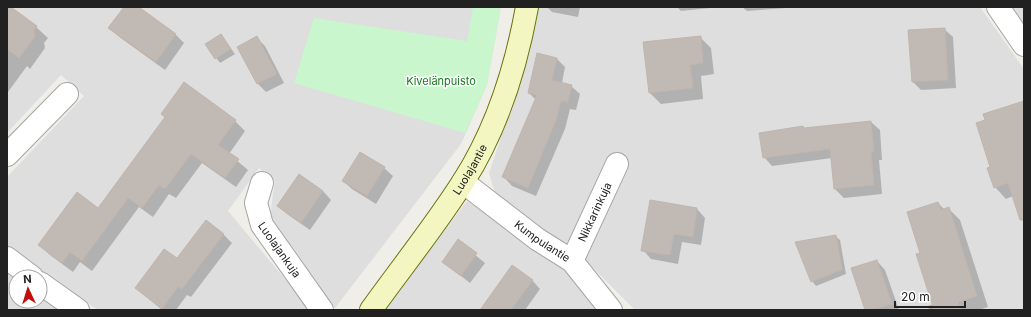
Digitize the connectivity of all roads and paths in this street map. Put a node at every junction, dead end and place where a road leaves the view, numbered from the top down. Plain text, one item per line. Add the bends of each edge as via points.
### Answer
1 (527, 7) edge
2 (998, 7) edge
3 (1024, 45) edge
4 (67, 94) dead end
5 (7, 156) edge
6 (617, 164) dead end
7 (463, 182) junction
8 (262, 183) dead end
9 (7, 258) edge
10 (572, 261) junction
11 (21, 269) edge
12 (48, 289) edge
13 (78, 310) edge
14 (322, 310) edge
15 (371, 310) edge
16 (611, 310) edge

1 - 7 main road, Luolajantie via 519,50 503,101
2 - 3 street
4 - 5 street
6 - 10 street, Nikkarinkuja
7 - 10 street, Kumpulantie via 537,239
7 - 15 main road, Luolajantie
8 - 14 street, Luolajankuja via 256,203 262,225
9 - 11 street
10 - 16 street, Kumpulantie
12 - 13 street

